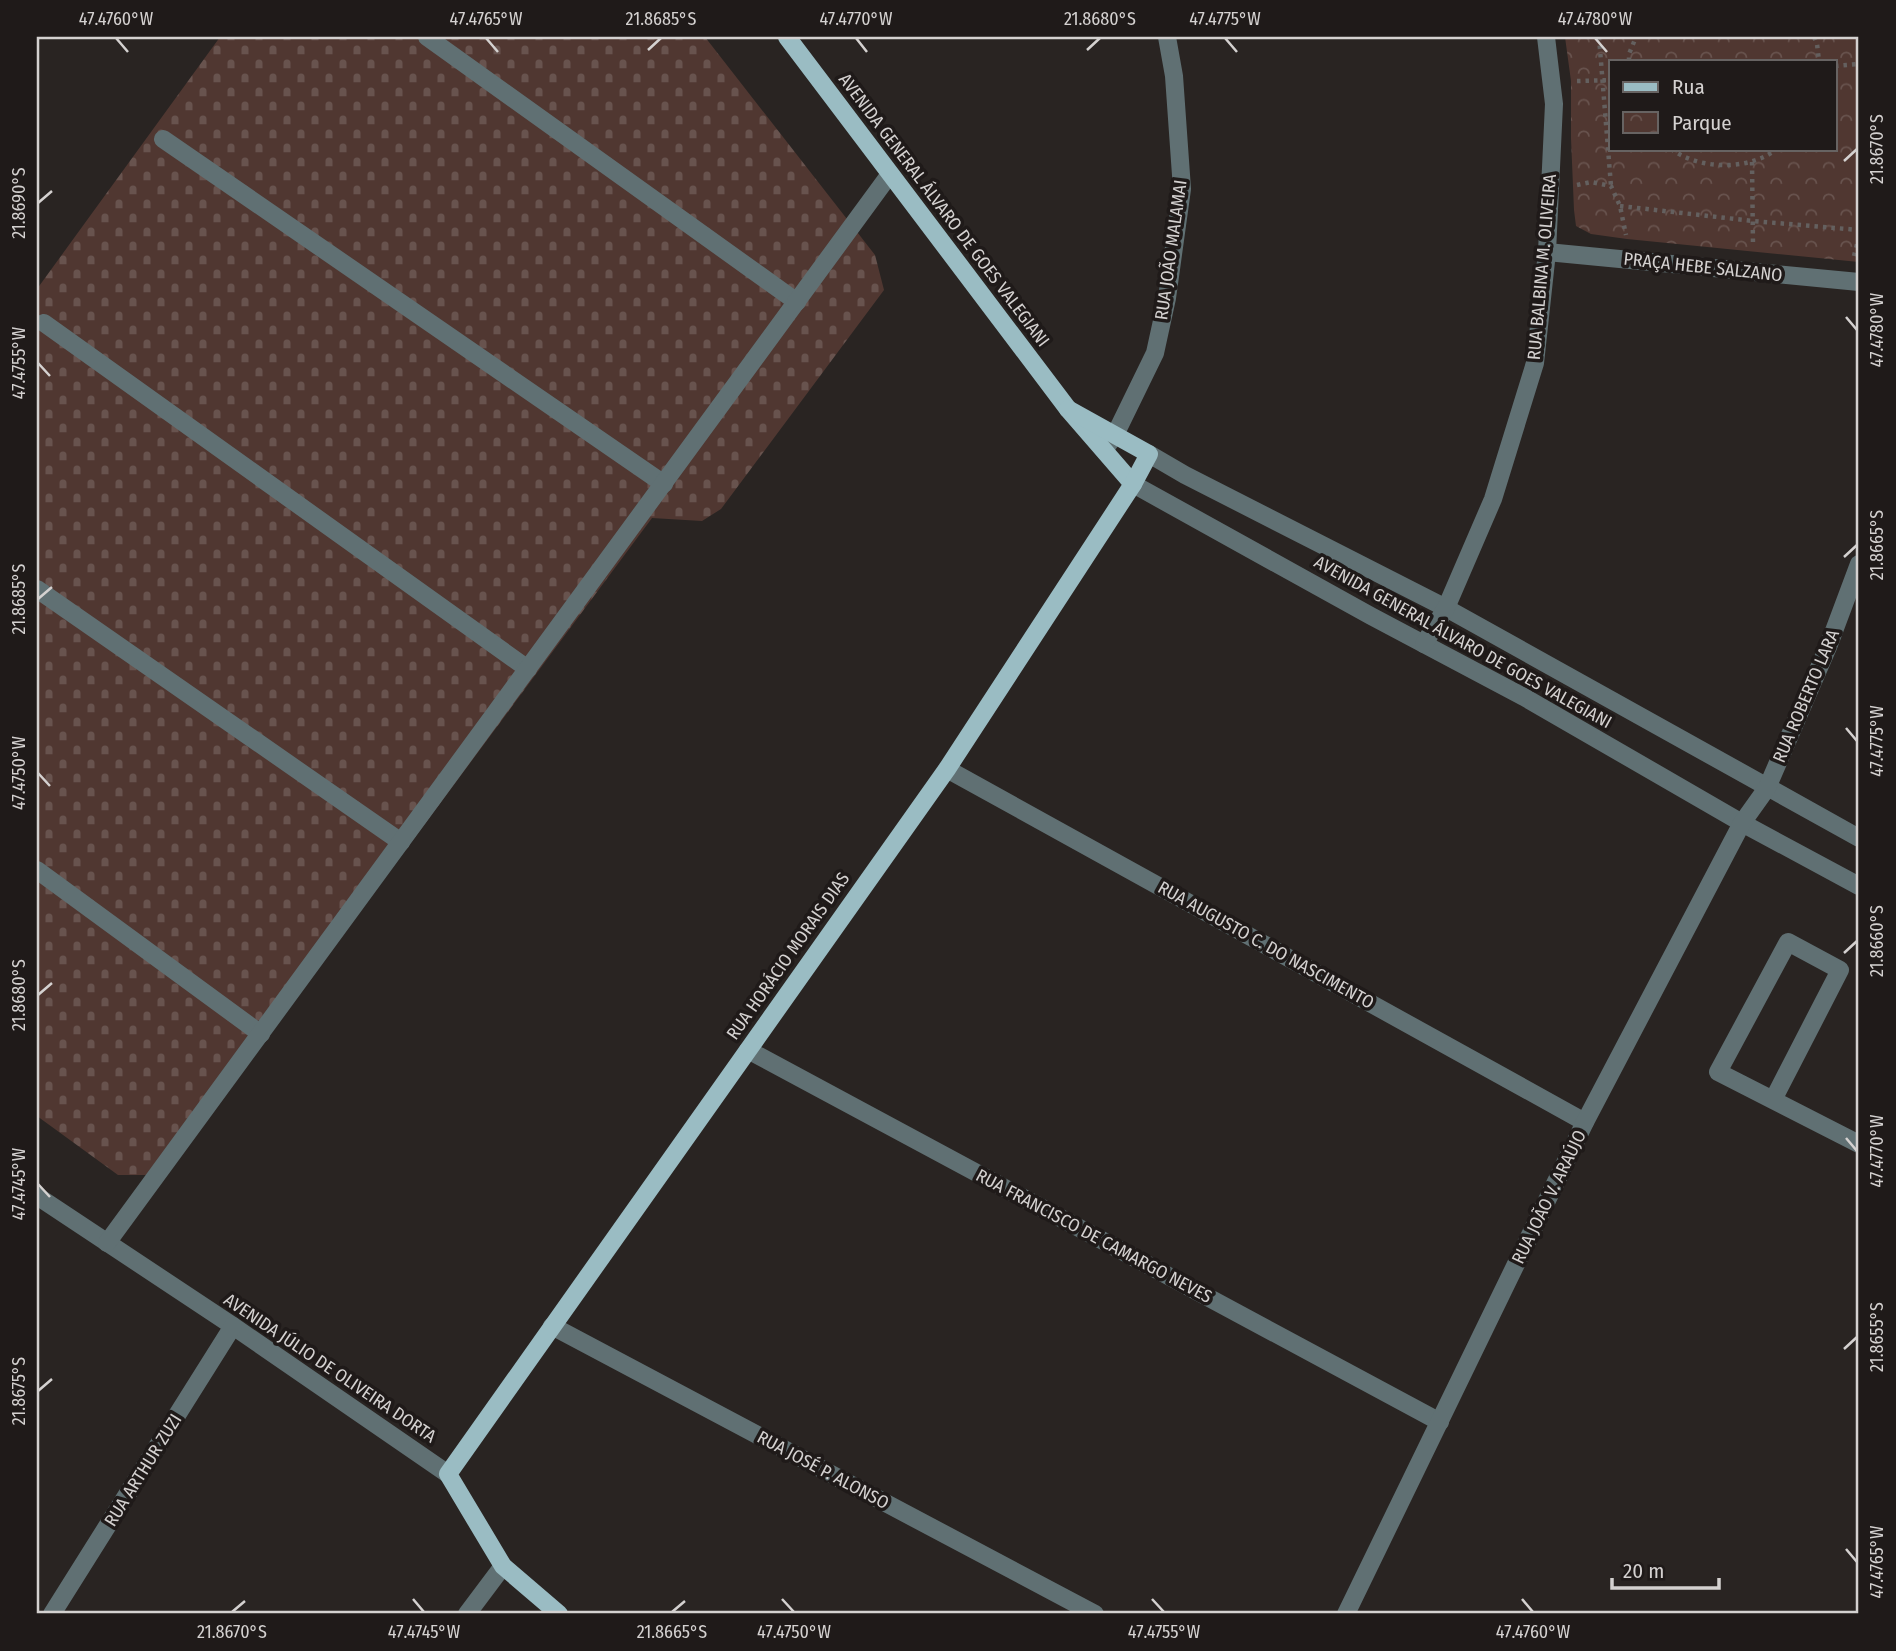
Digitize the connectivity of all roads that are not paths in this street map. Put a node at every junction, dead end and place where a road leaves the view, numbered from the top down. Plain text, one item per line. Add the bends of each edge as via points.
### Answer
1 (427, 37) edge
2 (788, 37) edge
3 (1167, 37) edge
4 (1546, 37) edge
5 (163, 139) dead end
6 (890, 174) junction
7 (1547, 252) junction
8 (1859, 282) edge
9 (797, 302) junction
10 (44, 323) dead end
11 (1068, 409) junction
12 (1115, 435) junction
13 (1104, 450) junction
14 (1149, 454) junction
15 (664, 484) junction
16 (1133, 484) junction
17 (1859, 564) edge
18 (37, 589) edge
19 (1446, 608) junction
20 (1424, 645) junction
21 (528, 669) junction
22 (947, 769) junction
23 (1767, 788) junction
24 (1742, 822) junction
25 (1859, 838) edge
26 (401, 842) junction
27 (37, 870) edge
28 (1859, 886) edge
29 (261, 1034) junction
30 (748, 1050) junction
31 (1773, 1100) junction
32 (1586, 1122) junction
33 (1859, 1144) edge
34 (37, 1196) edge
35 (107, 1243) junction
36 (233, 1326) junction
37 (552, 1326) junction
38 (1440, 1422) junction
39 (447, 1474) junction
40 (503, 1566) junction
41 (52, 1614) edge
42 (467, 1614) edge
43 (559, 1614) edge
44 (1095, 1614) edge
45 (1346, 1614) edge

1 - 9 street
2 - 6 main road, AVENIDA GENERAL ÁLVARO DE GOES VALEGIANI
3 - 12 street, RUA JOÃO MALAMAI via 1182,189 1155,353
4 - 7 street, RUA BALBINA M. OLIVEIRA via 1554,104
5 - 15 street
6 - 9 street
6 - 11 main road, AVENIDA GENERAL ÁLVARO DE GOES VALEGIANI
7 - 8 street, PRAÇA HEBE SALZANO
7 - 19 street, RUA BALBINA M. OLIVEIRA via 1535,363 1493,499
9 - 15 street
10 - 21 street
11 - 12 main road, AVENIDA GENERAL ÁLVARO DE GOES VALEGIANI
11 - 13 main road, AVENIDA GENERAL ÁLVARO DE GOES VALEGIANI
12 - 13 street, RUA JOÃO MALAMAI
12 - 14 main road, AVENIDA GENERAL ÁLVARO DE GOES VALEGIANI
13 - 16 main road, AVENIDA GENERAL ÁLVARO DE GOES VALEGIANI
14 - 16 main road, RUA HORÁCIO MORAIS DIAS
14 - 19 street, AVENIDA GENERAL ÁLVARO DE GOES VALEGIANI
15 - 21 street
16 - 20 street, AVENIDA GENERAL ÁLVARO DE GOES VALEGIANI
16 - 22 main road, RUA HORÁCIO MORAIS DIAS
17 - 23 street, RUA ROBERTO LARA
18 - 26 street
19 - 20 street, RUA BALBINA M. OLIVEIRA
19 - 23 street, AVENIDA GENERAL ÁLVARO DE GOES VALEGIANI
20 - 24 street, AVENIDA GENERAL ÁLVARO DE GOES VALEGIANI
21 - 26 street
22 - 30 main road, RUA HORÁCIO MORAIS DIAS
22 - 32 street, RUA AUGUSTO C. DO NASCIMENTO
23 - 24 street, RUA JOÃO V. ARAÚJO
23 - 25 street, AVENIDA GENERAL ÁLVARO DE GOES VALEGIANI
24 - 28 street, AVENIDA GENERAL ÁLVARO DE GOES VALEGIANI
24 - 32 street, RUA JOÃO V. ARAÚJO
26 - 29 street
27 - 29 street
29 - 35 street
30 - 37 main road, RUA HORÁCIO MORAIS DIAS
30 - 38 street, RUA FRANCISCO DE CAMARGO NEVES
31 - 31 street via 1718,1072 1788,942 1840,970
31 - 33 street
32 - 38 street, RUA JOÃO V. ARAÚJO
34 - 35 street, AVENIDA JÚLIO DE OLIVEIRA DORTA
35 - 36 street, AVENIDA JÚLIO DE OLIVEIRA DORTA
36 - 39 street, AVENIDA JÚLIO DE OLIVEIRA DORTA
36 - 41 street, RUA ARTHUR ZUZI
37 - 39 main road, RUA HORÁCIO MORAIS DIAS
37 - 44 street, RUA JOSÉ P. ALONSO
38 - 45 street, RUA JOÃO V. ARAÚJO
39 - 40 main road, AVENIDA JÚLIO DE OLIVEIRA DORTA
40 - 42 street
40 - 43 main road, AVENIDA JÚLIO DE OLIVEIRA DORTA

